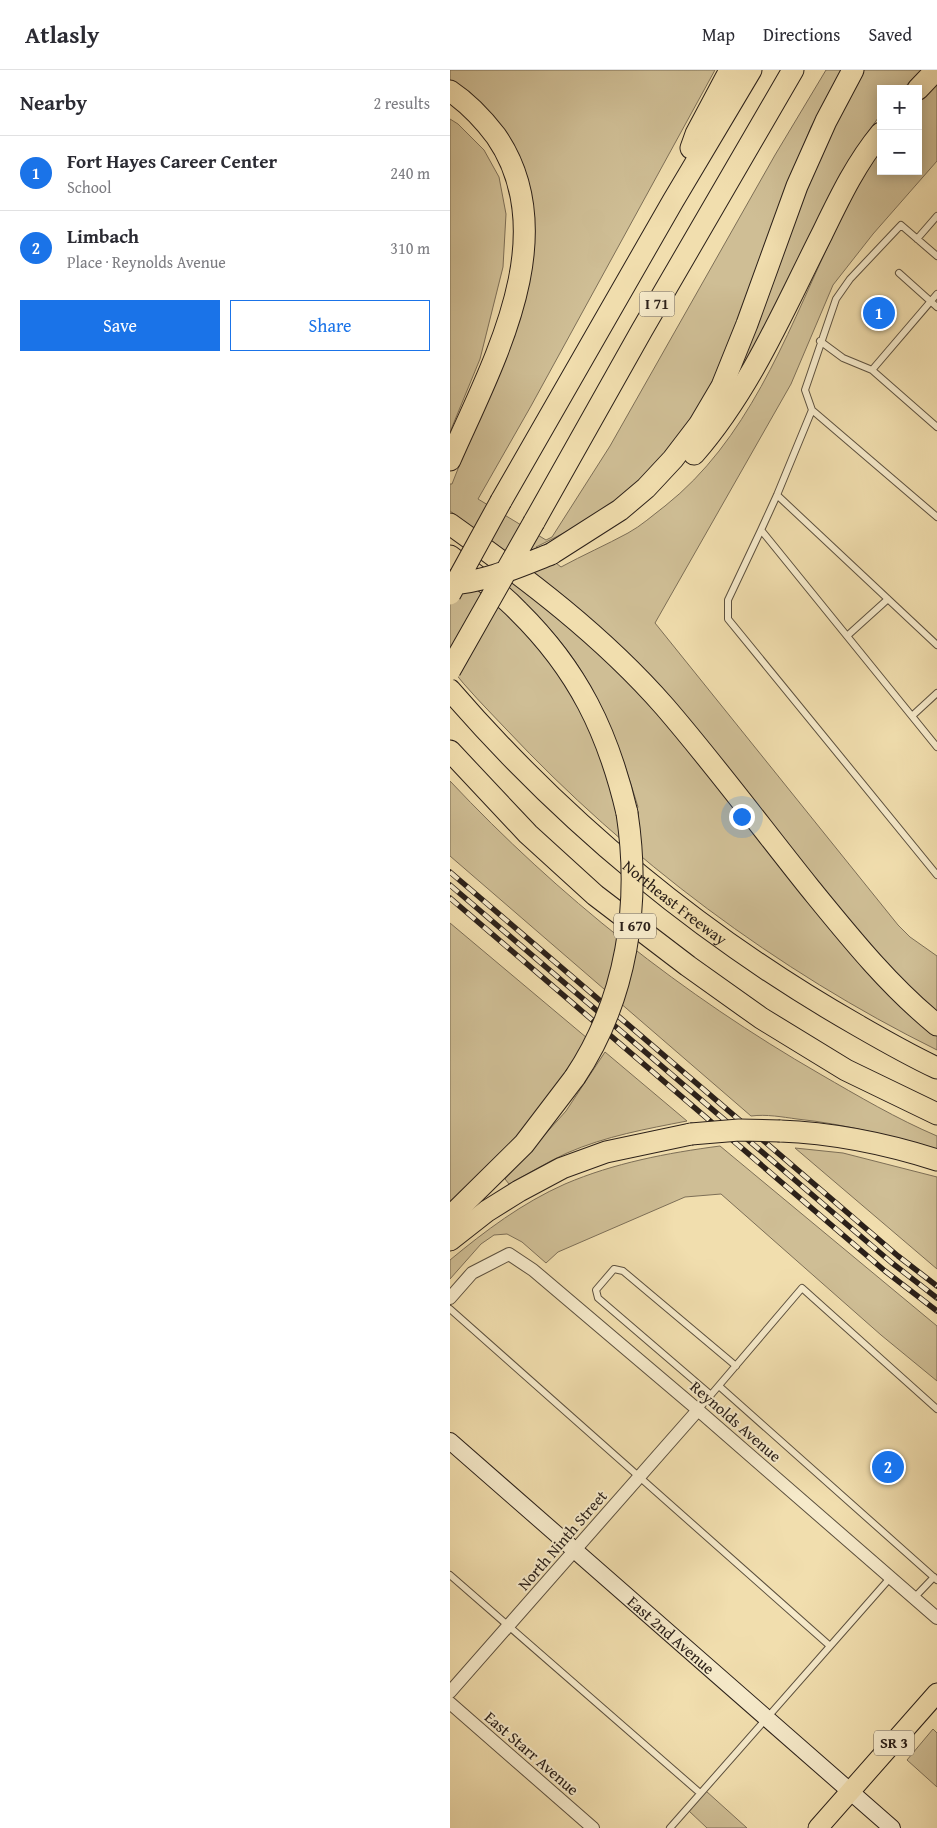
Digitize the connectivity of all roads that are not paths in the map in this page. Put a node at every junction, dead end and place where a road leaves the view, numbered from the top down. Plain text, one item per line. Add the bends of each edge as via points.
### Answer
1 (730, 70) edge
2 (751, 70) edge
3 (798, 70) edge
4 (853, 70) edge
5 (936, 70) edge
6 (788, 79) edge
7 (922, 85) edge
8 (450, 91) edge
9 (877, 137) edge
10 (673, 201) junction
11 (937, 216) edge
12 (917, 239) junction
13 (937, 256) edge
14 (899, 274) dead end
15 (937, 294) edge
16 (931, 301) junction
17 (937, 307) edge
18 (820, 341) junction
19 (872, 370) junction
20 (812, 410) junction
21 (937, 427) edge
22 (450, 460) edge
23 (777, 495) junction
24 (937, 518) edge
25 (450, 524) edge
26 (761, 530) junction
27 (551, 554) junction
28 (450, 556) edge
29 (450, 584) edge
30 (450, 594) edge
31 (888, 599) junction
32 (848, 636) junction
33 (937, 645) edge
34 (450, 670) edge
35 (450, 690) edge
36 (937, 693) edge
37 (912, 716) junction
38 (937, 747) edge
39 (450, 750) edge
40 (937, 875) edge
41 (937, 1025) edge
42 (937, 1068) edge
43 (937, 1114) edge
44 (937, 1160) edge
45 (450, 1217) edge
46 (450, 1240) edge
47 (450, 1298) edge
48 (450, 1310) edge
49 (736, 1366) junction
50 (720, 1386) junction
51 (711, 1395) junction
52 (937, 1409) edge
53 (698, 1410) junction
54 (450, 1441) edge
55 (640, 1476) junction
56 (574, 1551) junction
57 (450, 1575) edge
58 (890, 1578) junction
59 (935, 1578) edge
60 (914, 1598) junction
61 (937, 1618) edge
62 (508, 1625) junction
63 (830, 1646) junction
64 (450, 1692) edge
65 (937, 1693) edge
66 (450, 1703) edge
67 (766, 1718) junction
68 (850, 1792) junction
69 (700, 1793) junction
70 (593, 1828) edge
71 (670, 1828) edge
72 (818, 1828) edge
73 (892, 1828) edge

1 - 10 highway via 696,134
2 - 10 highway, I 71
3 - 6 highway
4 - 27 highway via 797,186 722,386 699,425 646,488 620,510
5 - 7 highway
6 - 34 highway, I 71, bridge
8 - 22 highway via 474,110 503,146 513,167 525,222 523,264 512,308 498,350
9 - 27 highway via 845,187 748,378 701,446 678,473 645,503 579,545
10 - 30 highway, I 71, bridge
11 - 12 lane
12 - 13 lane
12 - 18 lane via 901,225 850,279 836,299
14 - 16 lane
15 - 16 lane
16 - 17 lane
16 - 19 lane
18 - 19 lane via 843,358
18 - 20 lane via 805,390
19 - 21 lane
20 - 23 lane
20 - 24 lane
23 - 26 lane
23 - 31 lane
25 - 41 highway via 558,604 642,683 855,944
26 - 32 lane
26 - 40 lane via 728,600 728,619
27 - 29 highway, bridge via 506,572
28 - 45 highway, bridge via 517,610 563,663 585,697 618,774 632,845 633,886 625,958 615,995 589,1056 524,1144
31 - 32 lane
31 - 33 lane
32 - 37 lane
35 - 42 highway, Northeast Freeway via 521,767 595,837 663,894 741,952 821,1005
36 - 37 lane
37 - 38 lane
39 - 43 highway, I 670 via 534,840 595,895 688,966 761,1018 846,1070
44 - 46 highway, bridge via 814,1132 739,1130 691,1134 606,1152 562,1168 486,1211
47 - 53 street, Reynolds Avenue via 472,1273 509,1254 533,1270
48 - 55 lane
49 - 50 lane
49 - 51 lane via 623,1271 614,1269 596,1290 598,1298
49 - 52 lane via 802,1288
50 - 51 lane
50 - 59 lane
51 - 53 lane
53 - 55 street, North Ninth Street
53 - 58 street, Reynolds Avenue
54 - 56 street, East 2nd Avenue
55 - 56 street, North Ninth Street
55 - 63 lane
56 - 62 street, North Ninth Street
56 - 67 street, East 2nd Avenue
57 - 62 lane
58 - 60 street, Reynolds Avenue
58 - 63 lane
59 - 60 lane
60 - 61 street, Reynolds Avenue
62 - 64 street, North Ninth Street
62 - 69 lane
63 - 67 lane
65 - 68 main road, SR 3
66 - 70 street, East Starr Avenue
67 - 68 street, East 2nd Avenue
67 - 69 lane
68 - 72 main road, SR 3
68 - 73 street, East 2nd Avenue
69 - 71 lane

